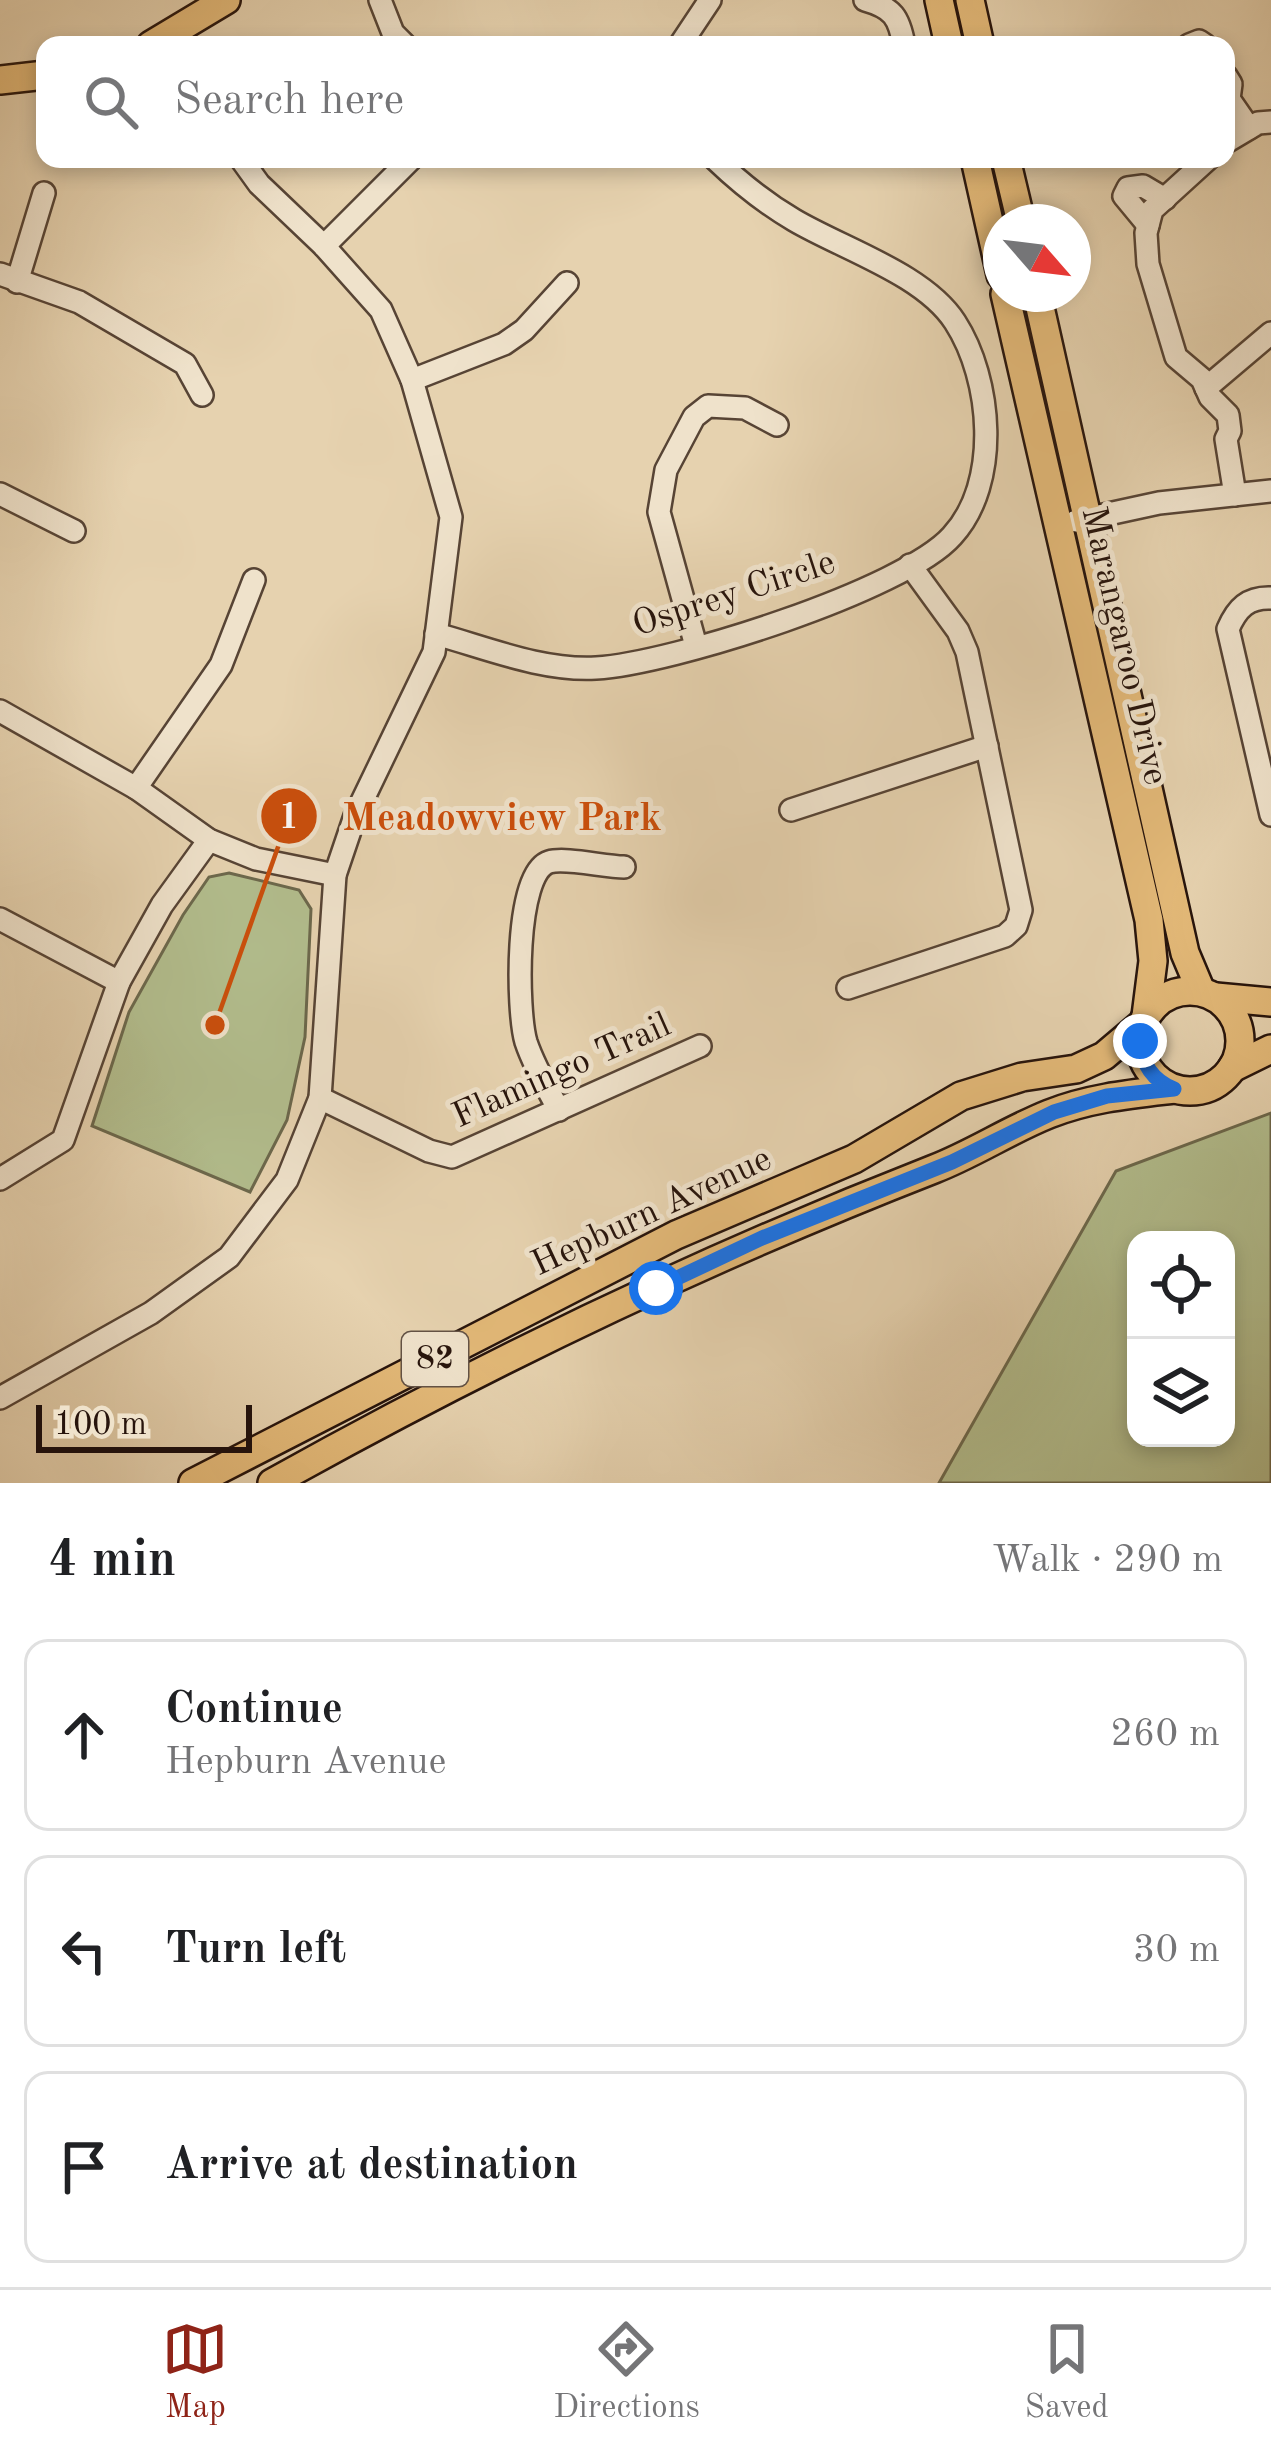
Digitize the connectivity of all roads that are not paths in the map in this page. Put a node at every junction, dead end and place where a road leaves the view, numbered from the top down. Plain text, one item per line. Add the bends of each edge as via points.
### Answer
1 (226, 0) edge
2 (380, 0) edge
3 (710, 0) edge
4 (866, 0) edge
5 (939, 0) edge
6 (970, 0) edge
7 (174, 36) edge
8 (396, 36) edge
9 (686, 36) edge
10 (902, 36) edge
11 (947, 36) edge
12 (978, 36) edge
13 (36, 76) edge
14 (0, 80) edge
15 (1235, 105) edge
16 (1260, 125) edge
17 (247, 168) edge
18 (402, 168) edge
19 (724, 168) edge
20 (977, 168) edge
21 (1008, 168) edge
22 (1198, 168) edge
23 (44, 194) dead end
24 (1165, 199) junction
25 (985, 204) edge
26 (1017, 204) edge
27 (1148, 224) junction
28 (324, 246) junction
29 (9, 278) edge
30 (567, 283) dead end
31 (1009, 312) edge
32 (1041, 312) edge
33 (1271, 333) edge
34 (412, 380) junction
35 (1206, 388) junction
36 (202, 395) dead end
37 (778, 425) dead end
38 (1271, 491) edge
39 (0, 494) edge
40 (1235, 495) junction
41 (1088, 518) junction
42 (1058, 525) junction
43 (74, 531) dead end
44 (910, 565) junction
45 (254, 580) dead end
46 (1271, 598) edge
47 (436, 634) junction
48 (696, 646) junction
49 (0, 711) edge
50 (987, 746) junction
51 (136, 788) junction
52 (791, 810) dead end
53 (1271, 814) edge
54 (208, 840) junction
55 (624, 867) dead end
56 (335, 875) junction
57 (0, 919) edge
58 (119, 982) junction
59 (848, 988) dead end
60 (1208, 994) junction
61 (1271, 1002) edge
62 (1145, 1020) junction
63 (700, 1046) dead end
64 (1271, 1048) edge
65 (1232, 1068) junction
66 (1174, 1089) junction
67 (320, 1098) junction
68 (559, 1110) junction
69 (0, 1179) edge
70 (0, 1399) edge
71 (193, 1483) edge
72 (272, 1483) edge

1 - 7 main road
2 - 8 street
3 - 9 street
4 - 10 street via 889,6
5 - 11 main road
6 - 12 main road
13 - 14 main road
15 - 16 street
17 - 28 street
18 - 28 street
19 - 44 street, Osprey Circle via 793,219 924,289 972,355 987,439 983,484 949,540
20 - 25 main road
21 - 26 main road
22 - 24 street
23 - 29 street
24 - 27 street
24 - 27 street via 1143,186 1128,188 1130,207
27 - 35 street via 1148,264 1167,336
28 - 34 street via 381,310
29 - 36 street via 79,302 185,364
30 - 34 street via 504,344
31 - 42 main road, Marangaroo Drive
32 - 41 main road, Marangaroo Drive
33 - 35 street
34 - 47 street via 451,517
35 - 40 street via 1228,415
37 - 48 street via 745,408 708,406 666,470 659,512
38 - 40 street
39 - 43 street
40 - 41 street
41 - 42 street
41 - 60 main road, Marangaroo Drive via 1183,944
42 - 62 main road, Marangaroo Drive via 1149,920
44 - 48 street, Osprey Circle via 808,614
44 - 50 street via 967,652
45 - 51 street via 221,665
46 - 53 street via 1250,600 1228,628
47 - 48 street, Osprey Circle via 592,668
47 - 56 street
49 - 51 street
50 - 52 street
50 - 59 street via 1021,910 1016,926
51 - 54 street
54 - 56 street
54 - 58 street
55 - 68 street via 550,862 538,869 524,908 521,1023
56 - 67 street
57 - 58 street
58 - 69 street via 63,1141
60 - 61 main road, 82
60 - 62 main road, 82 via 1166,997
60 - 65 main road via 1239,1029
62 - 66 main road via 1147,1067
62 - 71 main road, Hepburn Avenue / 82 via 1104,1056 961,1096 854,1160 676,1235
63 - 68 street, Flamingo Trail
64 - 65 main road, 82
65 - 66 main road, 82 via 1202,1090
66 - 72 main road, Hepburn Avenue / 82 via 1054,1112 762,1238
67 - 68 street, Flamingo Trail via 452,1157
67 - 70 street via 287,1180 230,1257 151,1313

